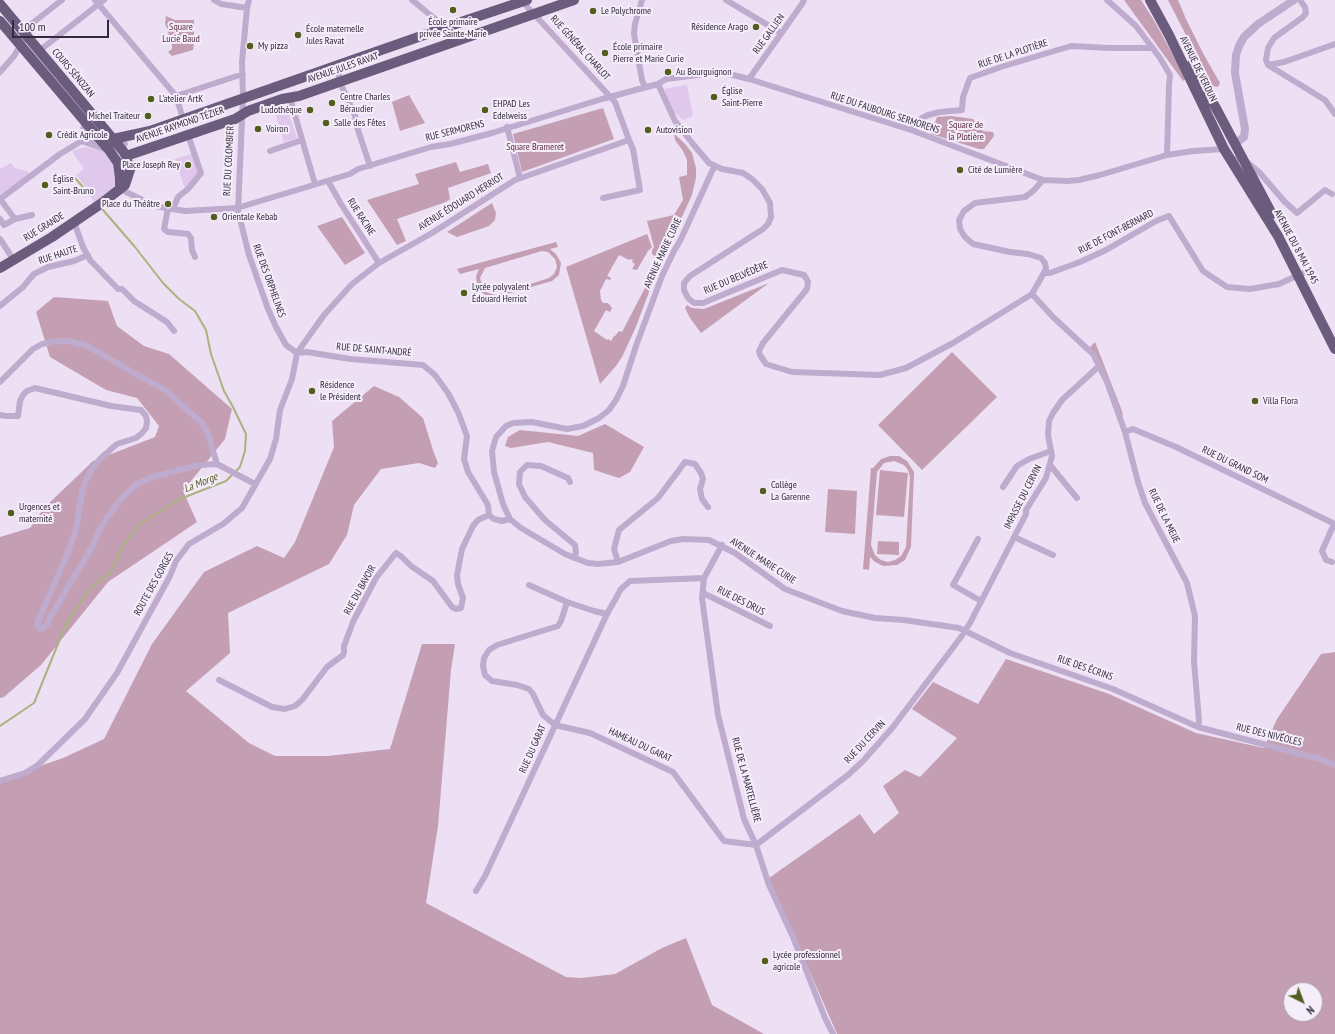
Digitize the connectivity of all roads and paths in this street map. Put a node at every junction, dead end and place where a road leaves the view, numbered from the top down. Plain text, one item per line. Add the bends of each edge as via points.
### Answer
1 (62, 0) edge
2 (214, 0) edge
3 (249, 0) edge
4 (412, 0) edge
5 (574, 0) edge
6 (642, 0) edge
7 (726, 0) edge
8 (804, 0) edge
9 (1107, 0) edge
10 (1150, 0) edge
11 (1156, 0) edge
12 (1294, 0) edge
13 (1300, 0) edge
14 (99, 1) edge
15 (524, 1) edge
16 (0, 4) edge
17 (247, 8) junction
18 (534, 13) junction
19 (0, 21) edge
20 (30, 25) junction
21 (450, 26) junction
22 (19, 27) junction
23 (781, 33) junction
24 (26, 35) junction
25 (456, 41) junction
26 (1335, 44) edge
27 (20, 46) junction
28 (1152, 48) junction
29 (39, 51) junction
30 (1268, 65) junction
31 (336, 66) junction
32 (0, 72) edge
33 (57, 72) junction
34 (243, 74) junction
35 (749, 79) junction
36 (341, 81) junction
37 (658, 84) junction
38 (645, 87) junction
39 (255, 93) junction
40 (176, 96) junction
41 (610, 97) junction
42 (243, 98) junction
43 (290, 98) junction
44 (255, 109) junction
45 (1335, 114) edge
46 (242, 115) junction
47 (183, 119) junction
48 (85, 120) junction
49 (507, 127) junction
50 (911, 130) junction
51 (188, 134) junction
52 (302, 140) junction
53 (629, 140) junction
54 (81, 141) junction
55 (102, 141) junction
56 (1236, 144) junction
57 (1224, 149) junction
58 (119, 150) junction
59 (270, 151) dead end
60 (1167, 155) junction
61 (1230, 159) junction
62 (1243, 159) junction
63 (370, 166) junction
64 (714, 166) junction
65 (520, 178) junction
66 (1043, 180) junction
67 (328, 181) junction
68 (315, 184) junction
69 (120, 189) junction
70 (1332, 194) dead end
71 (603, 198) dead end
72 (0, 199) edge
73 (237, 208) junction
74 (171, 209) junction
75 (32, 215) dead end
76 (15, 219) junction
77 (74, 222) junction
78 (1, 224) edge
79 (0, 238) edge
80 (88, 255) junction
81 (195, 257) dead end
82 (13, 259) junction
83 (379, 263) junction
84 (0, 268) edge
85 (1045, 273) junction
86 (1300, 274) junction
87 (1032, 294) junction
88 (0, 306) edge
89 (174, 330) dead end
90 (1335, 335) edge
91 (1335, 349) edge
92 (297, 353) junction
93 (1099, 366) junction
94 (0, 382) edge
95 (0, 414) edge
96 (1125, 432) junction
97 (1051, 451) junction
98 (1050, 465) junction
99 (219, 466) junction
100 (570, 482) dead end
101 (255, 484) junction
102 (1003, 487) dead end
103 (1077, 498) dead end
104 (708, 507) dead end
105 (489, 515) junction
106 (510, 519) junction
107 (1334, 524) edge
108 (1014, 537) junction
109 (978, 539) dead end
110 (722, 545) junction
111 (1053, 554) dead end
112 (574, 558) junction
113 (618, 562) junction
114 (1332, 562) dead end
115 (704, 578) junction
116 (529, 585) dead end
117 (703, 593) junction
118 (981, 601) junction
119 (567, 602) junction
120 (606, 614) junction
121 (770, 626) dead end
122 (965, 631) junction
123 (219, 680) dead end
124 (555, 725) junction
125 (1198, 727) junction
126 (1335, 765) edge
127 (0, 781) edge
128 (756, 845) junction
129 (476, 891) dead end
130 (833, 1034) edge

1 - 20 street
2 - 17 street via 221,4
3 - 17 street, RUE DU COLOMBIER
4 - 21 street via 439,23
5 - 18 main road, AVENUE JULES RAVAT
6 - 38 street via 634,34
7 - 23 street
8 - 23 street, RUE GALLIEN
9 - 28 street via 1136,26
10 - 57 main road, AVENUE DE VERDUN
11 - 56 main road, AVENUE DE VERDUN
12 - 56 street via 1258,24 1244,37 1239,46 1235,73 1245,129 1244,137
13 - 30 street via 1306,7 1306,13 1274,38 1268,48
14 - 29 street
14 - 40 street
15 - 18 street, RUE GÉNÉRAL CHARLOT
15 - 21 main road, AVENUE JULES RAVAT
16 - 22 main road, COURS SÉNOZAN
17 - 34 street, RUE DU COLOMBIER
18 - 25 main road, AVENUE JULES RAVAT
18 - 41 street, RUE GÉNÉRAL CHARLOT
19 - 27 main road
20 - 22 street
20 - 24 street
21 - 25 main road
21 - 31 main road, AVENUE JULES RAVAT
22 - 24 main road, COURS SÉNOZAN
23 - 35 street, RUE GALLIEN
24 - 27 street
24 - 29 main road, COURS SÉNOZAN
25 - 36 main road, AVENUE JULES RAVAT
26 - 30 street
27 - 32 street
27 - 33 main road via 36,55 47,69
27 - 48 main road
28 - 50 street, RUE DE LA PLOTIÈRE via 1071,46 1001,67 970,78 963,97 962,110 928,115
28 - 60 street via 1170,75
29 - 33 main road, COURS SÉNOZAN
30 - 45 street via 1325,100
31 - 36 street
31 - 39 main road, AVENUE JULES RAVAT
33 - 58 main road, COURS SÉNOZAN
34 - 40 street
34 - 42 street, RUE DU COLOMBIER
35 - 37 street, RUE SERMORENS via 721,72 666,80
35 - 50 street, RUE DU FAUBOURG SERMORENS
36 - 43 main road, AVENUE JULES RAVAT
36 - 63 street via 355,115
37 - 38 street, RUE SERMORENS
37 - 64 street, RUE DU BELVÉDÈRE via 675,121
38 - 41 street, RUE SERMORENS
39 - 42 main road, AVENUE JULES RAVAT
39 - 44 main road via 249,102
40 - 47 street
41 - 49 street, RUE SERMORENS
41 - 53 street via 615,102
42 - 46 street, RUE DU COLOMBIER
42 - 47 main road, AVENUE RAYMOND TÉZIER
43 - 44 main road, AVENUE JULES RAVAT
43 - 52 street
44 - 46 main road, AVENUE JULES RAVAT
46 - 51 main road, AVENUE RAYMOND TÉZIER
46 - 73 street, RUE DU COLOMBIER
47 - 58 main road, AVENUE RAYMOND TÉZIER via 150,131
48 - 54 street
48 - 55 main road
49 - 63 street, RUE SERMORENS
49 - 65 street
50 - 66 street, RUE DU FAUBOURG SERMORENS
51 - 58 main road, AVENUE RAYMOND TÉZIER
51 - 74 street via 201,171
52 - 59 street
52 - 68 street
53 - 65 street, AVENUE ÉDOUARD HERRIOT
53 - 71 street via 635,156 640,190
54 - 55 street
54 - 58 street
54 - 72 street
55 - 58 main road
56 - 57 main road
56 - 62 main road, AVENUE DU 8 MAI 1945
57 - 60 street, RUE DU FAUBOURG SERMORENS
57 - 61 main road, AVENUE DU 8 MAI 1945
58 - 69 main road via 130,170 125,185
60 - 66 street, RUE DU FAUBOURG SERMORENS via 1078,180
61 - 62 street
61 - 86 main road, AVENUE DU 8 MAI 1945
62 - 70 street via 1259,172 1297,213 1325,190
62 - 86 main road, AVENUE DU 8 MAI 1945
63 - 67 street, RUE SERMORENS
64 - 87 street, RUE DU BELVÉDÈRE via 722,170 744,173 752,179 770,203 771,217 764,229 690,276 684,283 688,298 694,303 703,303 782,270 804,275 808,282 807,289 759,350 766,364 792,372 880,375 896,372 940,350
64 - 106 street, AVENUE MARIE CURIE via 662,276 624,386 609,410 582,426 567,429 532,422 513,423 506,426 496,437 492,451 494,472
65 - 83 street, AVENUE ÉDOUARD HERRIOT
66 - 85 street via 1024,197 975,203 964,211 959,220 965,238 973,244 1040,258 1045,263
67 - 68 street, RUE SERMORENS
67 - 83 street, RUE RACINE
68 - 73 street, RUE SERMORENS
69 - 74 street, RUE SERMORENS via 155,206
69 - 77 main road, RUE GRANDE
72 - 76 street
73 - 74 street, RUE SERMORENS via 185,211
73 - 92 street, RUE DES ORPHELINES via 249,255 268,309 286,345
74 - 81 street via 164,229 168,232 188,234 192,238
75 - 76 street
76 - 78 street
77 - 80 street
77 - 82 main road, RUE GRANDE
79 - 82 street
80 - 88 street, RUE HAUTE via 34,274
80 - 89 street via 118,289 167,322
82 - 84 main road, RUE GRANDE
83 - 92 street, AVENUE ÉDOUARD HERRIOT via 338,298
85 - 86 street, RUE DE FONT-BERNARD via 1080,262 1169,216 1203,271 1227,287 1250,289 1279,284
85 - 87 street
86 - 90 main road, AVENUE DU 8 MAI 1945
86 - 91 main road, AVENUE DU 8 MAI 1945
87 - 93 street, RUE DE LA MEIJE via 1093,354
92 - 101 street, ROUTE DES GORGES via 292,379 280,410 270,459
92 - 105 street, RUE DE SAINT-ANDRÉ via 423,365 435,375 448,392 458,412 467,436 464,459 468,472 488,505
93 - 96 street, RUE DE LA MEIJE
93 - 97 street, IMPASSE DU CERVIN via 1056,407 1048,427
94 - 99 street via 33,349 42,344 69,341 87,346 166,391 202,423
95 - 99 street via 18,416 23,395 35,388 111,406 141,410 146,416 146,428 142,433 136,438 117,444 101,458 86,480 76,528 38,621 39,628 48,623 102,525 126,494 149,478 199,465
96 - 107 street, RUE DU GRAND SOM via 1132,429 1176,447
96 - 125 street, RUE DE LA MEIJE via 1145,503 1187,583 1195,616 1194,660
97 - 98 street, IMPASSE DU CERVIN
97 - 102 street, IMPASSE DU CERVIN via 1017,466
98 - 103 street, IMPASSE DU CERVIN
98 - 108 street, IMPASSE DU CERVIN via 1046,478 1026,510
99 - 101 street
100 - 112 street via 568,478 541,466 527,464 520,472 520,484 525,497 545,520 575,545
101 - 127 street, ROUTE DES GORGES via 242,508 223,524 189,544 176,560 170,576 117,672 85,719 38,765 25,773
104 - 113 street via 702,499 701,473 695,464 685,462 658,498 619,530 614,548
105 - 106 street via 502,521
105 - 123 street, RUE DU BAVOIR via 478,520 473,526 462,549 457,574 463,598 461,608 452,607 433,581 396,553 376,578 353,622 343,655 327,667 295,706 285,709 272,707
106 - 112 street, AVENUE MARIE CURIE
107 - 114 street via 1322,551 1326,560
108 - 111 street, IMPASSE DU CERVIN
108 - 118 street, IMPASSE DU CERVIN
109 - 118 street via 953,585
110 - 113 street, AVENUE MARIE CURIE via 709,540 682,539
110 - 115 street, RUE DE LA MARTELLIÈRE
110 - 122 street, AVENUE MARIE CURIE via 785,589 842,611
112 - 113 street, AVENUE MARIE CURIE via 598,564
115 - 117 street, RUE DE LA MARTELLIÈRE
115 - 120 street, RUE DU GARAT via 630,581
116 - 119 street
117 - 121 street, RUE DES DRUS
117 - 128 street, RUE DE LA MARTELLIÈRE via 718,715 744,819
118 - 122 street, IMPASSE DU CERVIN
119 - 120 street
119 - 124 street via 558,626 497,645 489,650 483,666 485,675 492,680 529,689 543,715
120 - 124 street, RUE DU GARAT
122 - 125 street, RUE DES ÉCRINS via 1010,653 1113,689
122 - 128 street, RUE DU CERVIN via 893,727 863,761
124 - 128 street, HAMEAU DU GARAT via 590,733 673,772 724,841
124 - 129 street, RUE DU GARAT
125 - 126 street, RUE DES NIVÉOLES
128 - 130 street, RUE DE LA MARTELLIÈRE via 769,886

